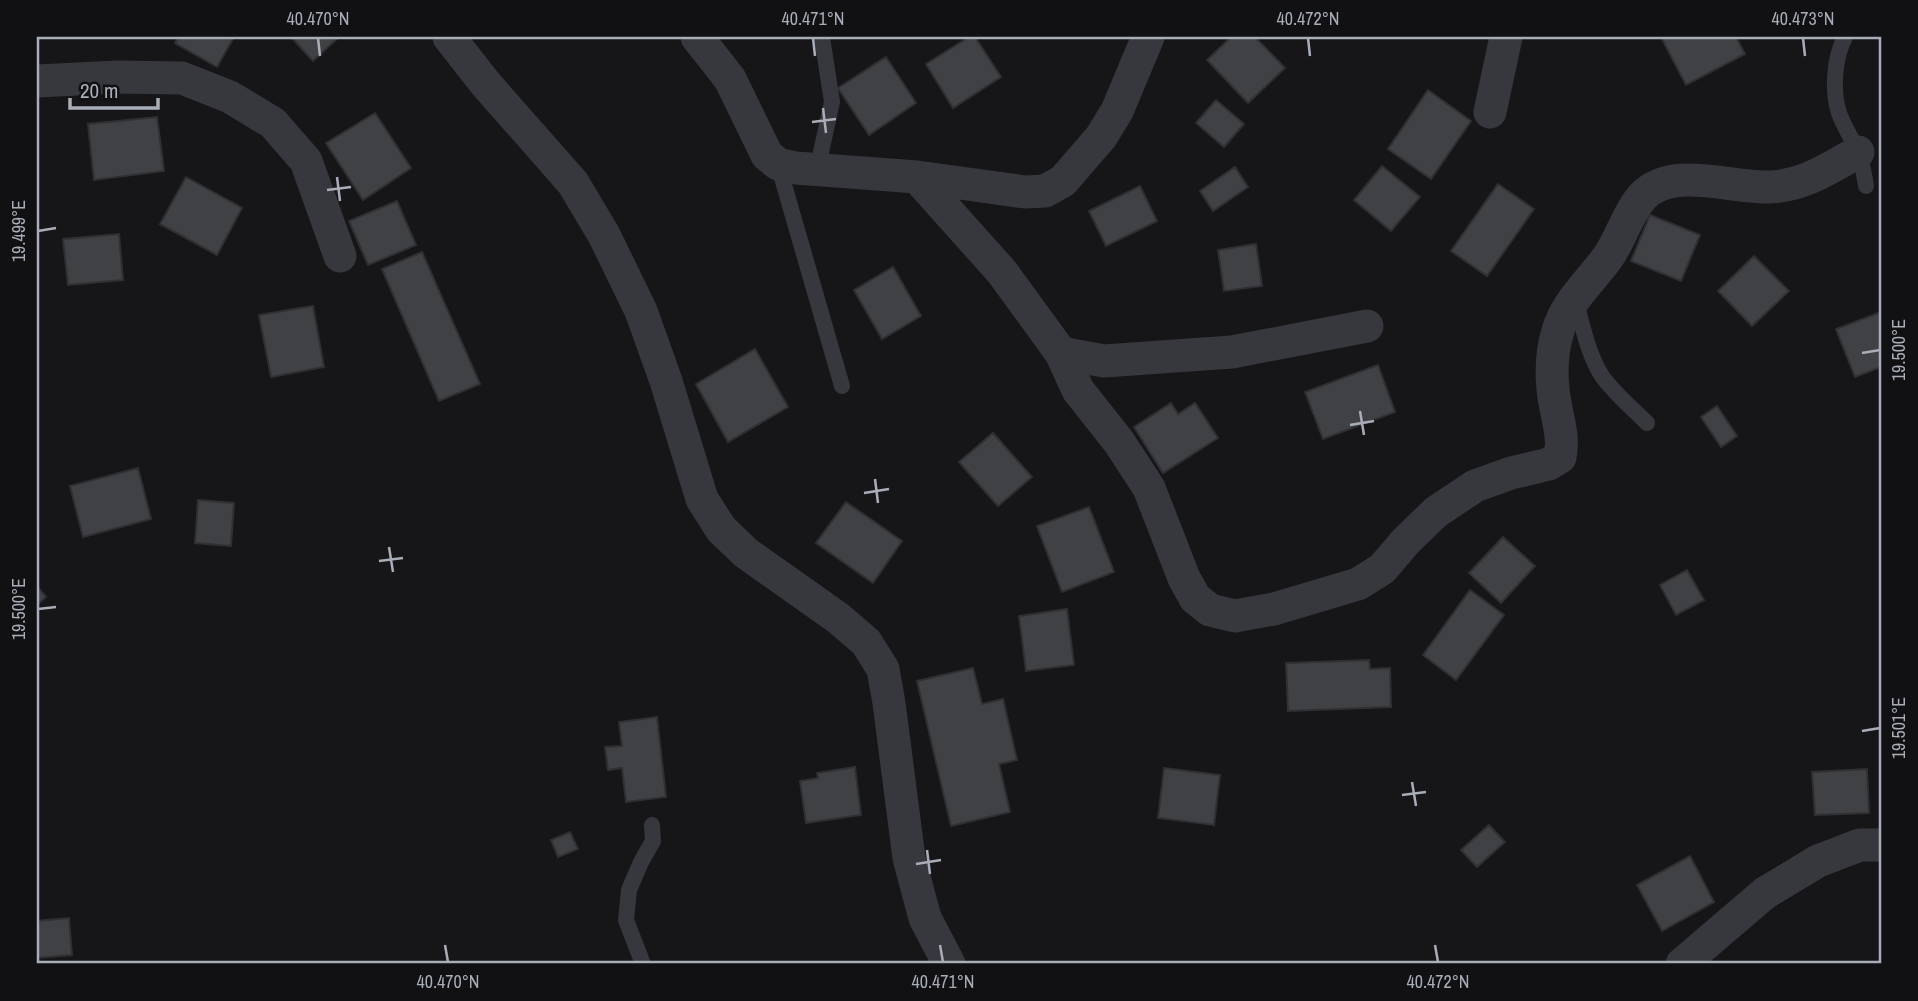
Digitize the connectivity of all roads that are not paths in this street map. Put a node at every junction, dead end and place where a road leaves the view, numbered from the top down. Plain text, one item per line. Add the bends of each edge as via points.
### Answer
1 (449, 37) edge
2 (697, 37) edge
3 (822, 37) edge
4 (1148, 37) edge
5 (1506, 37) edge
6 (1845, 37) edge
7 (37, 80) edge
8 (1490, 112) dead end
9 (1858, 152) junction
10 (778, 164) junction
11 (817, 170) junction
12 (917, 177) junction
13 (1866, 186) dead end
14 (340, 256) dead end
15 (1575, 296) junction
16 (1367, 326) dead end
17 (1061, 352) junction
18 (842, 386) dead end
19 (1647, 423) dead end
20 (652, 825) dead end
21 (1881, 845) edge
22 (643, 964) edge
23 (949, 964) edge
24 (1682, 964) edge

1 - 23 street via 573,183 604,235 641,311 702,499 721,529 746,553 866,642 883,669 909,858 925,918
2 - 10 street via 730,79 767,155
3 - 11 lane via 832,102
4 - 12 street via 1101,137 1063,181 1045,191 1025,192
5 - 8 street
6 - 9 lane via 1836,68 1836,90 1839,112
7 - 14 street via 182,78 230,97 273,123 306,161
9 - 13 lane
9 - 15 street via 1785,186 1683,180 1657,186 1642,197 1613,251
10 - 11 street
10 - 18 lane
11 - 12 street
12 - 17 street via 1002,272
15 - 17 street via 1558,328 1552,356 1563,445 1560,457 1475,486 1436,512 1382,569 1358,584 1235,616 1210,610 1195,598 1149,488 1077,390
15 - 19 lane via 1601,374
16 - 17 street via 1232,352 1104,360
20 - 22 lane via 653,841 629,890 626,920
21 - 24 street via 1860,845 1818,861 1765,893

